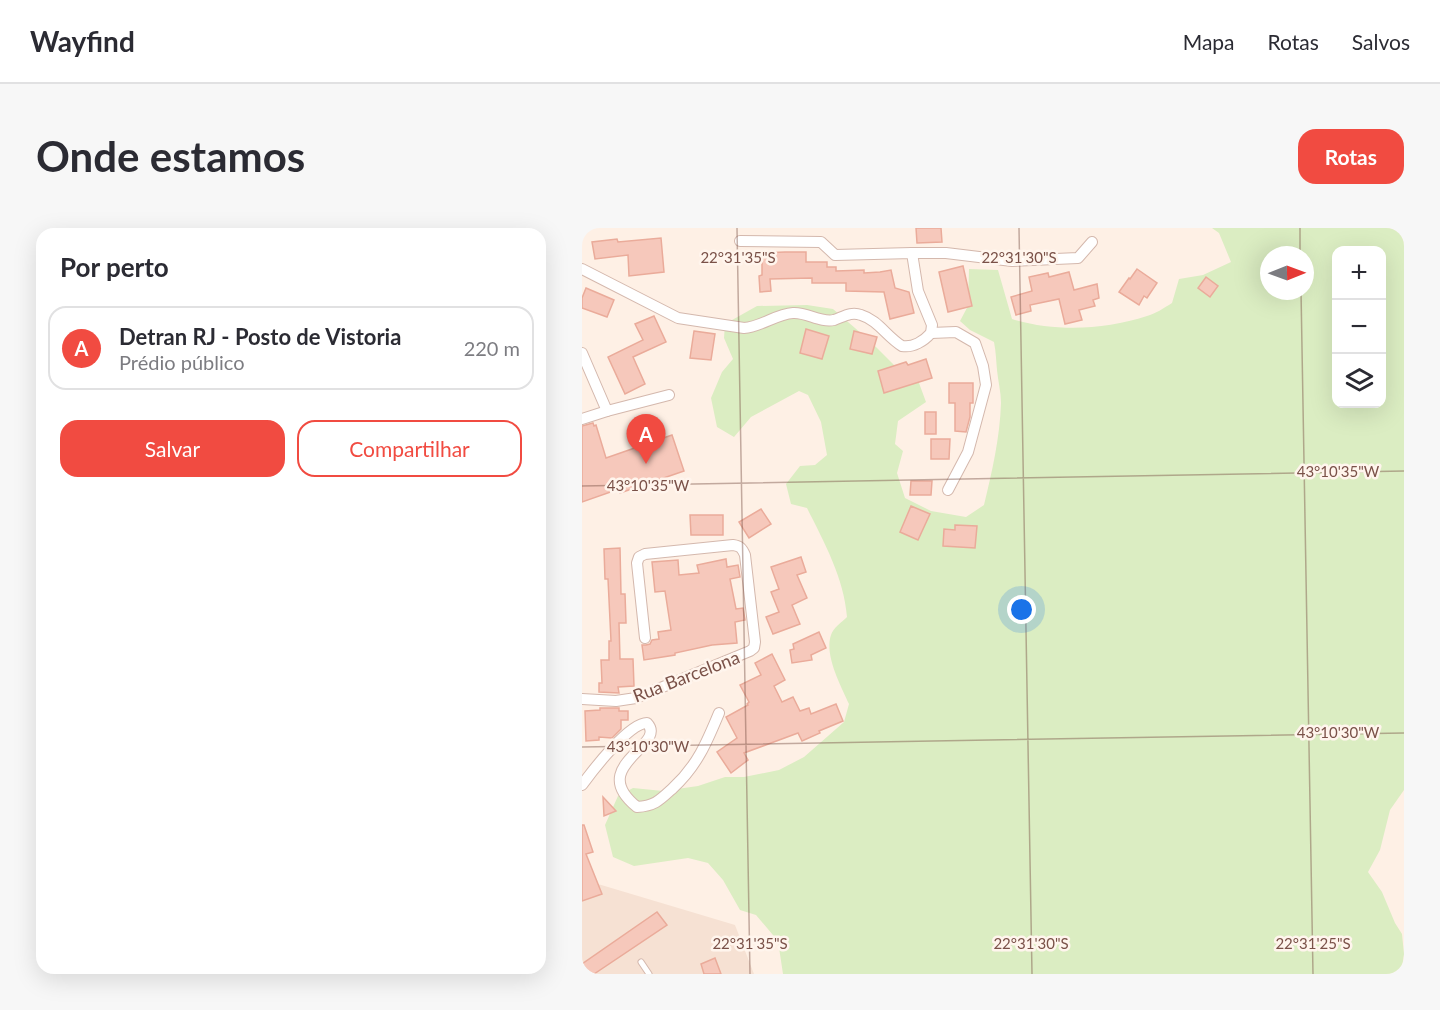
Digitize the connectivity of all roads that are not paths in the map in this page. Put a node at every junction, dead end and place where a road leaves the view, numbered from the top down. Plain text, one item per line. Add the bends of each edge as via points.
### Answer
1 (740, 241) dead end
2 (1092, 242) dead end
3 (912, 253) junction
4 (582, 269) edge
5 (931, 333) junction
6 (582, 353) edge
7 (669, 395) dead end
8 (607, 411) junction
9 (582, 419) edge
10 (948, 490) dead end
11 (645, 638) dead end
12 (582, 699) edge
13 (719, 712) dead end
14 (582, 785) edge
15 (641, 962) dead end
16 (649, 974) edge

1 - 3 street via 821,242 835,255
2 - 3 street via 1078,258 1012,261
3 - 5 street
4 - 5 street via 678,318 744,328 790,313 820,320 859,314 906,347 925,340
5 - 10 street via 956,332 975,343 986,385 968,452
6 - 8 street
7 - 8 street
8 - 9 street
11 - 12 street, Rua Barcelona via 639,557 733,545 743,549 754,648 636,698
13 - 14 street via 693,767 657,802 637,807 626,798 618,781 625,764 649,736 647,723 640,723 614,746
15 - 16 lane

